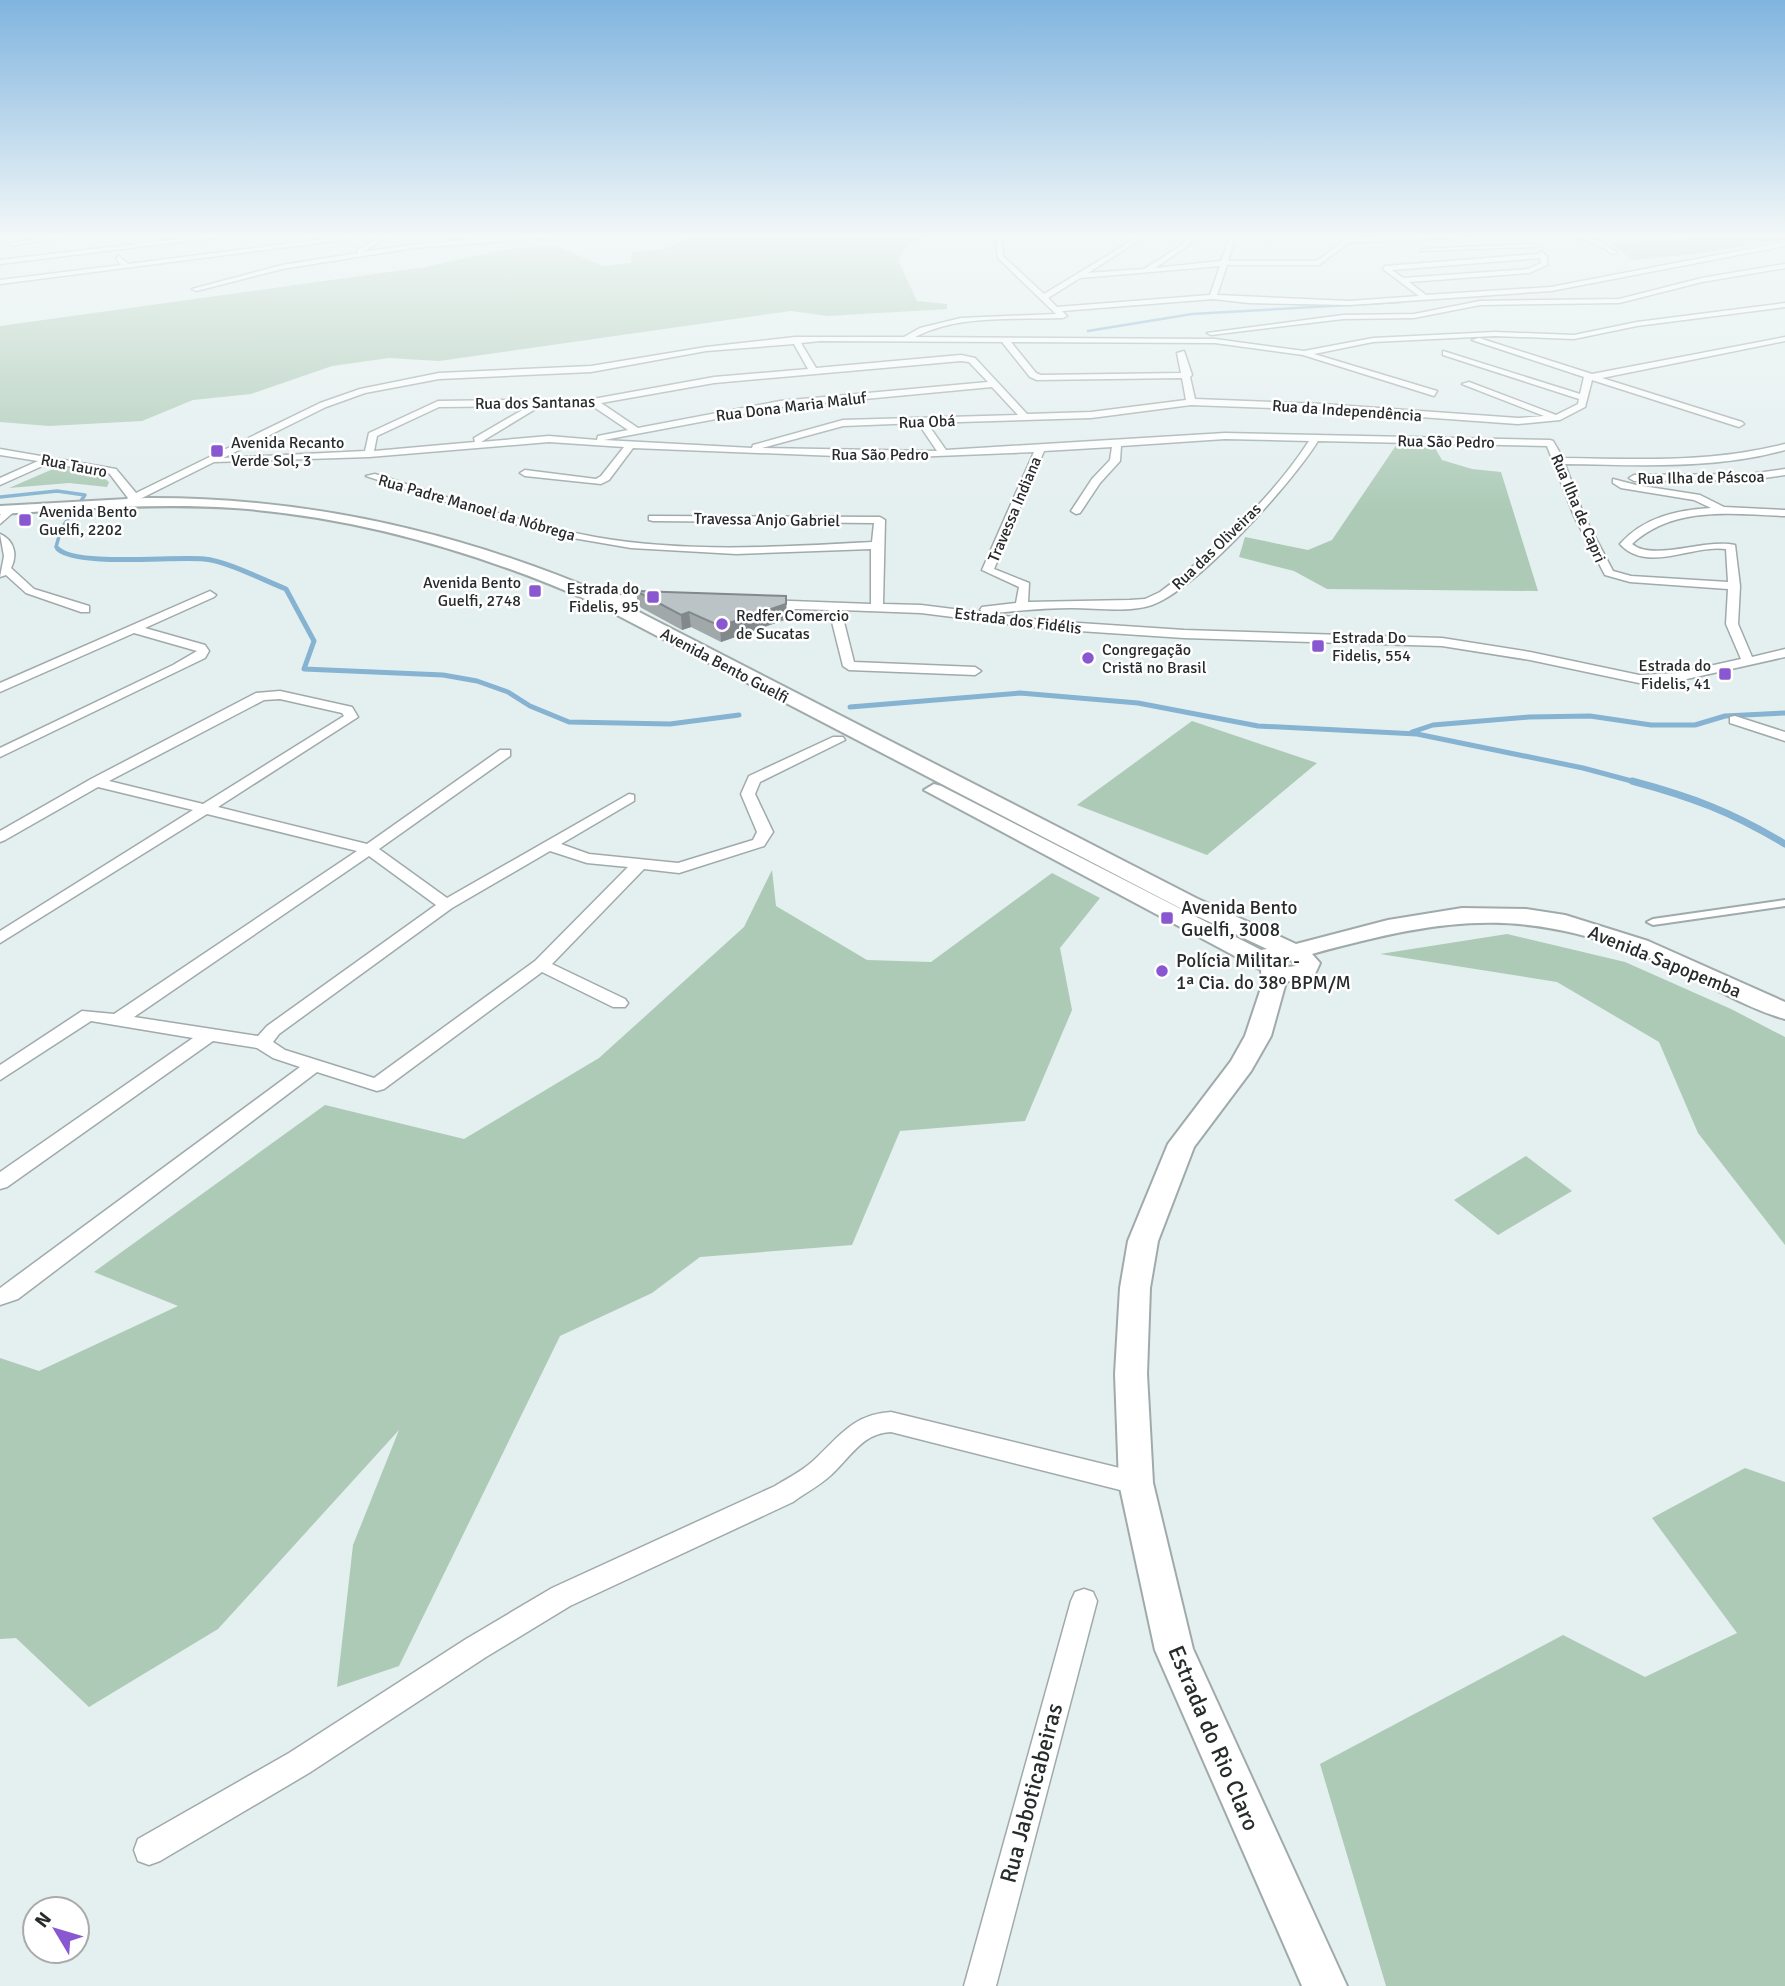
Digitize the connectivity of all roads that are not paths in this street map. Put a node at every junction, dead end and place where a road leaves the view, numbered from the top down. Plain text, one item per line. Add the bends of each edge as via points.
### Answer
1 (937, 327) edge
2 (1264, 327) edge
3 (1624, 327) edge
4 (1464, 336) junction
5 (795, 339) junction
6 (1785, 339) edge
7 (1181, 340) junction
8 (905, 341) junction
9 (1006, 342) junction
10 (706, 349) junction
11 (1181, 353) dead end
12 (1304, 353) junction
13 (1446, 353) dead end
14 (709, 359) dead end
15 (862, 367) junction
16 (813, 370) junction
17 (1188, 375) junction
18 (868, 376) dead end
19 (1586, 382) junction
20 (996, 384) junction
21 (1466, 384) dead end
22 (874, 385) dead end
23 (1434, 393) dead end
24 (880, 395) junction
25 (1584, 398) junction
26 (540, 402) junction
27 (593, 402) junction
28 (1191, 402) junction
29 (1635, 403) dead end
30 (1023, 415) junction
31 (1079, 416) junction
32 (1557, 418) junction
33 (922, 422) junction
34 (1739, 424) dead end
35 (1088, 428) dead end
36 (636, 430) junction
37 (1315, 438) junction
38 (587, 441) junction
39 (1117, 441) junction
40 (1550, 443) joint
41 (472, 444) junction
42 (630, 446) junction
43 (1785, 447) edge
44 (1040, 449) junction
45 (742, 451) junction
46 (0, 452) edge
47 (369, 454) junction
48 (944, 454) junction
49 (51, 459) junction
50 (211, 461) junction
51 (1560, 461) junction
52 (1668, 463) junction
53 (1785, 472) edge
54 (525, 473) dead end
55 (371, 476) dead end
56 (1727, 477) junction
57 (0, 482) edge
58 (127, 504) junction
59 (1722, 510) junction
60 (1076, 511) dead end
61 (1785, 513) edge
62 (4, 514) edge
63 (653, 518) dead end
64 (0, 537) edge
65 (877, 545) junction
66 (3, 571) edge
67 (1734, 586) junction
68 (210, 596) dead end
69 (590, 600) junction
70 (675, 601) edge
71 (754, 604) edge
72 (834, 606) junction
73 (1021, 606) junction
74 (877, 608) junction
75 (85, 609) dead end
76 (964, 613) junction
77 (134, 629) junction
78 (1785, 653) edge
79 (1748, 661) junction
80 (975, 671) dead end
81 (0, 688) edge
82 (1735, 720) dead end
83 (1785, 737) edge
84 (838, 740) junction
85 (0, 753) edge
86 (505, 753) dead end
87 (96, 782) junction
88 (629, 798) dead end
89 (202, 811) junction
90 (0, 837) edge
91 (549, 845) junction
92 (369, 849) junction
93 (639, 865) junction
94 (1785, 903) edge
95 (446, 905) junction
96 (1653, 922) dead end
97 (0, 938) edge
98 (1288, 963) junction
99 (541, 965) junction
100 (619, 1003) dead end
101 (1785, 1011) edge
102 (117, 1020) junction
103 (211, 1034) junction
104 (262, 1043) junction
105 (315, 1065) junction
106 (0, 1074) edge
107 (0, 1182) edge
108 (0, 1297) edge
109 (1136, 1483) junction
110 (1084, 1601) dead end
111 (149, 1850) dead end
112 (980, 1986) edge
113 (1325, 1986) edge

1 - 8 street via 914,333
2 - 7 street
3 - 4 street via 1574,337
4 - 12 street via 1362,341
4 - 19 street
5 - 8 street
5 - 10 street
5 - 16 street
6 - 19 street
7 - 9 street via 1084,337
7 - 12 street
8 - 9 street
9 - 17 street via 1040,378
10 - 14 street
10 - 50 street via 591,369 439,376 363,391 306,412
11 - 17 street
12 - 23 street
13 - 25 street
15 - 16 street, Rua dos Santanas
15 - 18 street
15 - 20 street, Rua dos Santanas via 961,358 972,360
16 - 27 street, Rua dos Santanas via 713,375
17 - 28 street
19 - 25 street
19 - 29 street
19 - 34 street
20 - 24 street, Rua Dona Maria Maluf
20 - 30 street
21 - 32 street
22 - 24 street
24 - 36 street, Rua Dona Maria Maluf via 771,405
25 - 32 street via 1583,405
26 - 27 street, Rua dos Santanas
26 - 41 street
26 - 47 street, Rua dos Santanas via 431,406 378,430 372,435
27 - 36 street
28 - 31 street, Rua da Independência
28 - 32 street, Rua da Independência via 1486,420
30 - 31 street, Rua Obá
30 - 33 street, Rua Obá
31 - 35 street
33 - 45 street, Rua Obá via 828,425
33 - 48 street
36 - 38 street, Rua Dona Maria Maluf
37 - 39 street, Rua São Pedro
37 - 40 street, Rua São Pedro
37 - 73 street, Rua das Oliveiras via 1291,473 1205,561 1160,597 1138,603
38 - 41 street, Rua São Pedro
38 - 42 street, Rua São Pedro
39 - 44 street, Rua São Pedro
39 - 60 street via 1115,461
40 - 51 street, Rua Ilha de Capri
41 - 47 street, Rua São Pedro
42 - 45 street, Rua São Pedro
42 - 54 street via 597,482
43 - 52 street via 1748,457
44 - 48 street, Rua São Pedro
44 - 73 street, Travessa Indiana via 988,570 1025,586
45 - 48 street, Rua São Pedro
46 - 49 street, Rua Tauro
47 - 50 street, Rua São Pedro
49 - 57 street
49 - 58 street, Rua Tauro via 113,471
50 - 58 street
51 - 52 street
51 - 67 street, Rua Ilha de Capri via 1579,516 1609,573 1630,579
52 - 56 street
53 - 56 street, Rua Ilha de Páscoa
55 - 65 street, Rua Padre Manoel da Nóbrega via 543,529 619,543 710,550
56 - 59 street, Rua Ilha de Páscoa via 1617,481 1684,494
58 - 62 main road, Avenida Bento Guelfi
58 - 69 main road, Avenida Bento Guelfi via 235,510 342,527 452,553
59 - 61 street
59 - 67 street via 1669,515 1626,544 1633,551 1650,554 1729,546
63 - 65 street, Travessa Anjo Gabriel via 880,520
64 - 66 street via 9,546 10,556
65 - 74 street
66 - 75 street via 30,591
67 - 79 street via 1732,624
68 - 77 street
69 - 70 street
69 - 84 main road, Avenida Bento Guelfi
69 - 98 main road, Avenida Bento Guelfi via 775,691
71 - 72 street, Estrada dos Fidélis
72 - 74 street, Estrada dos Fidélis
72 - 80 street via 849,666
73 - 76 street, Rua das Oliveiras
74 - 76 street, Estrada dos Fidélis
76 - 79 street, Estrada dos Fidélis via 1110,630 1442,642 1639,679 1678,677
77 - 81 street
77 - 85 street via 203,651 178,668
78 - 79 street, Estrada dos Fidélis
82 - 83 street
84 - 93 street via 754,779 748,794 765,832 759,843 679,868
84 - 98 main road, Avenida Bento Guelfi
86 - 92 street
87 - 89 street
87 - 89 street via 261,696 280,695 347,710 351,717
87 - 90 street
88 - 91 street
89 - 92 street
89 - 97 street
91 - 93 street via 587,858
91 - 95 street
92 - 95 street
92 - 102 street
93 - 99 street
94 - 96 street
95 - 104 street via 273,1030
98 - 101 main road, Avenida Sapopemba via 1418,922 1488,914 1560,921 1614,937
98 - 109 main road, Estrada do Rio Claro via 1242,1065 1182,1144 1143,1241 1135,1289 1131,1374
99 - 100 street
99 - 105 street via 377,1086
102 - 103 street
102 - 106 street via 88,1015
103 - 104 street
103 - 107 street
104 - 105 street via 279,1054
105 - 108 street
109 - 111 street via 877,1421 864,1426 814,1475 784,1494 561,1597 299,1763
109 - 113 main road, Estrada do Rio Claro via 1174,1650
110 - 112 street, Rua Jaboticabeiras

